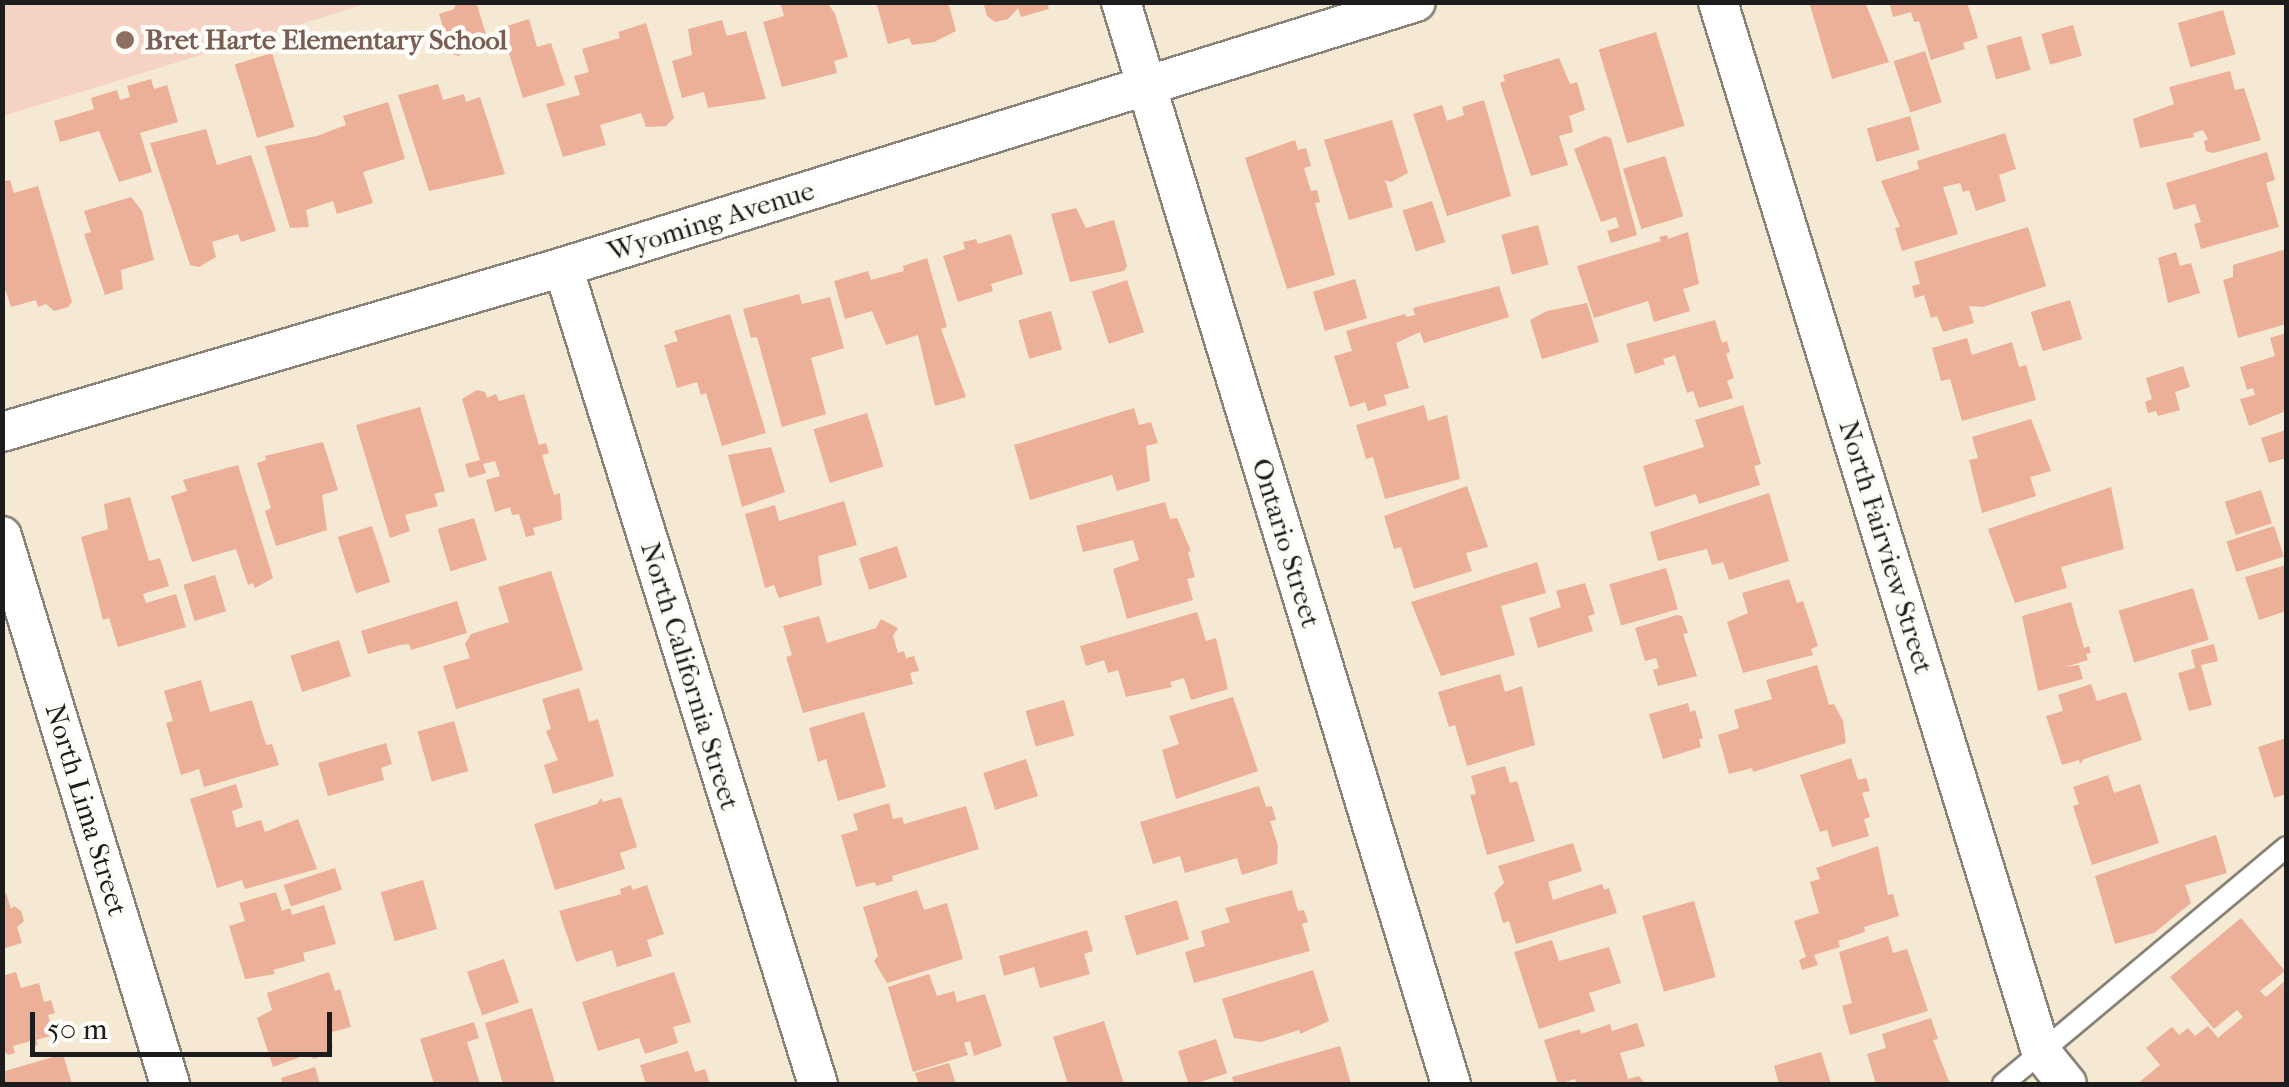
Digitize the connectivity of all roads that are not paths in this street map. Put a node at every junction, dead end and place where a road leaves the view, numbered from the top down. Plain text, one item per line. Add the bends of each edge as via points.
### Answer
1 (1121, 2) edge
2 (1416, 2) edge
3 (1718, 2) edge
4 (1146, 86) junction
5 (563, 267) junction
6 (2, 432) edge
7 (2, 536) edge
8 (2286, 848) edge
9 (2041, 1052) junction
10 (170, 1084) edge
11 (818, 1084) edge
12 (1451, 1084) edge
13 (2004, 1084) edge
14 (2067, 1084) edge

1 - 4 street, Ontario Street
2 - 4 street, Wyoming Avenue
3 - 9 street, North Fairview Street
4 - 5 street, Wyoming Avenue
4 - 12 street, Ontario Street
5 - 6 street, Wyoming Avenue
5 - 11 street, North California Street
7 - 10 street, North Lima Street
8 - 9 lane
9 - 13 lane
9 - 14 street, North Fairview Street

